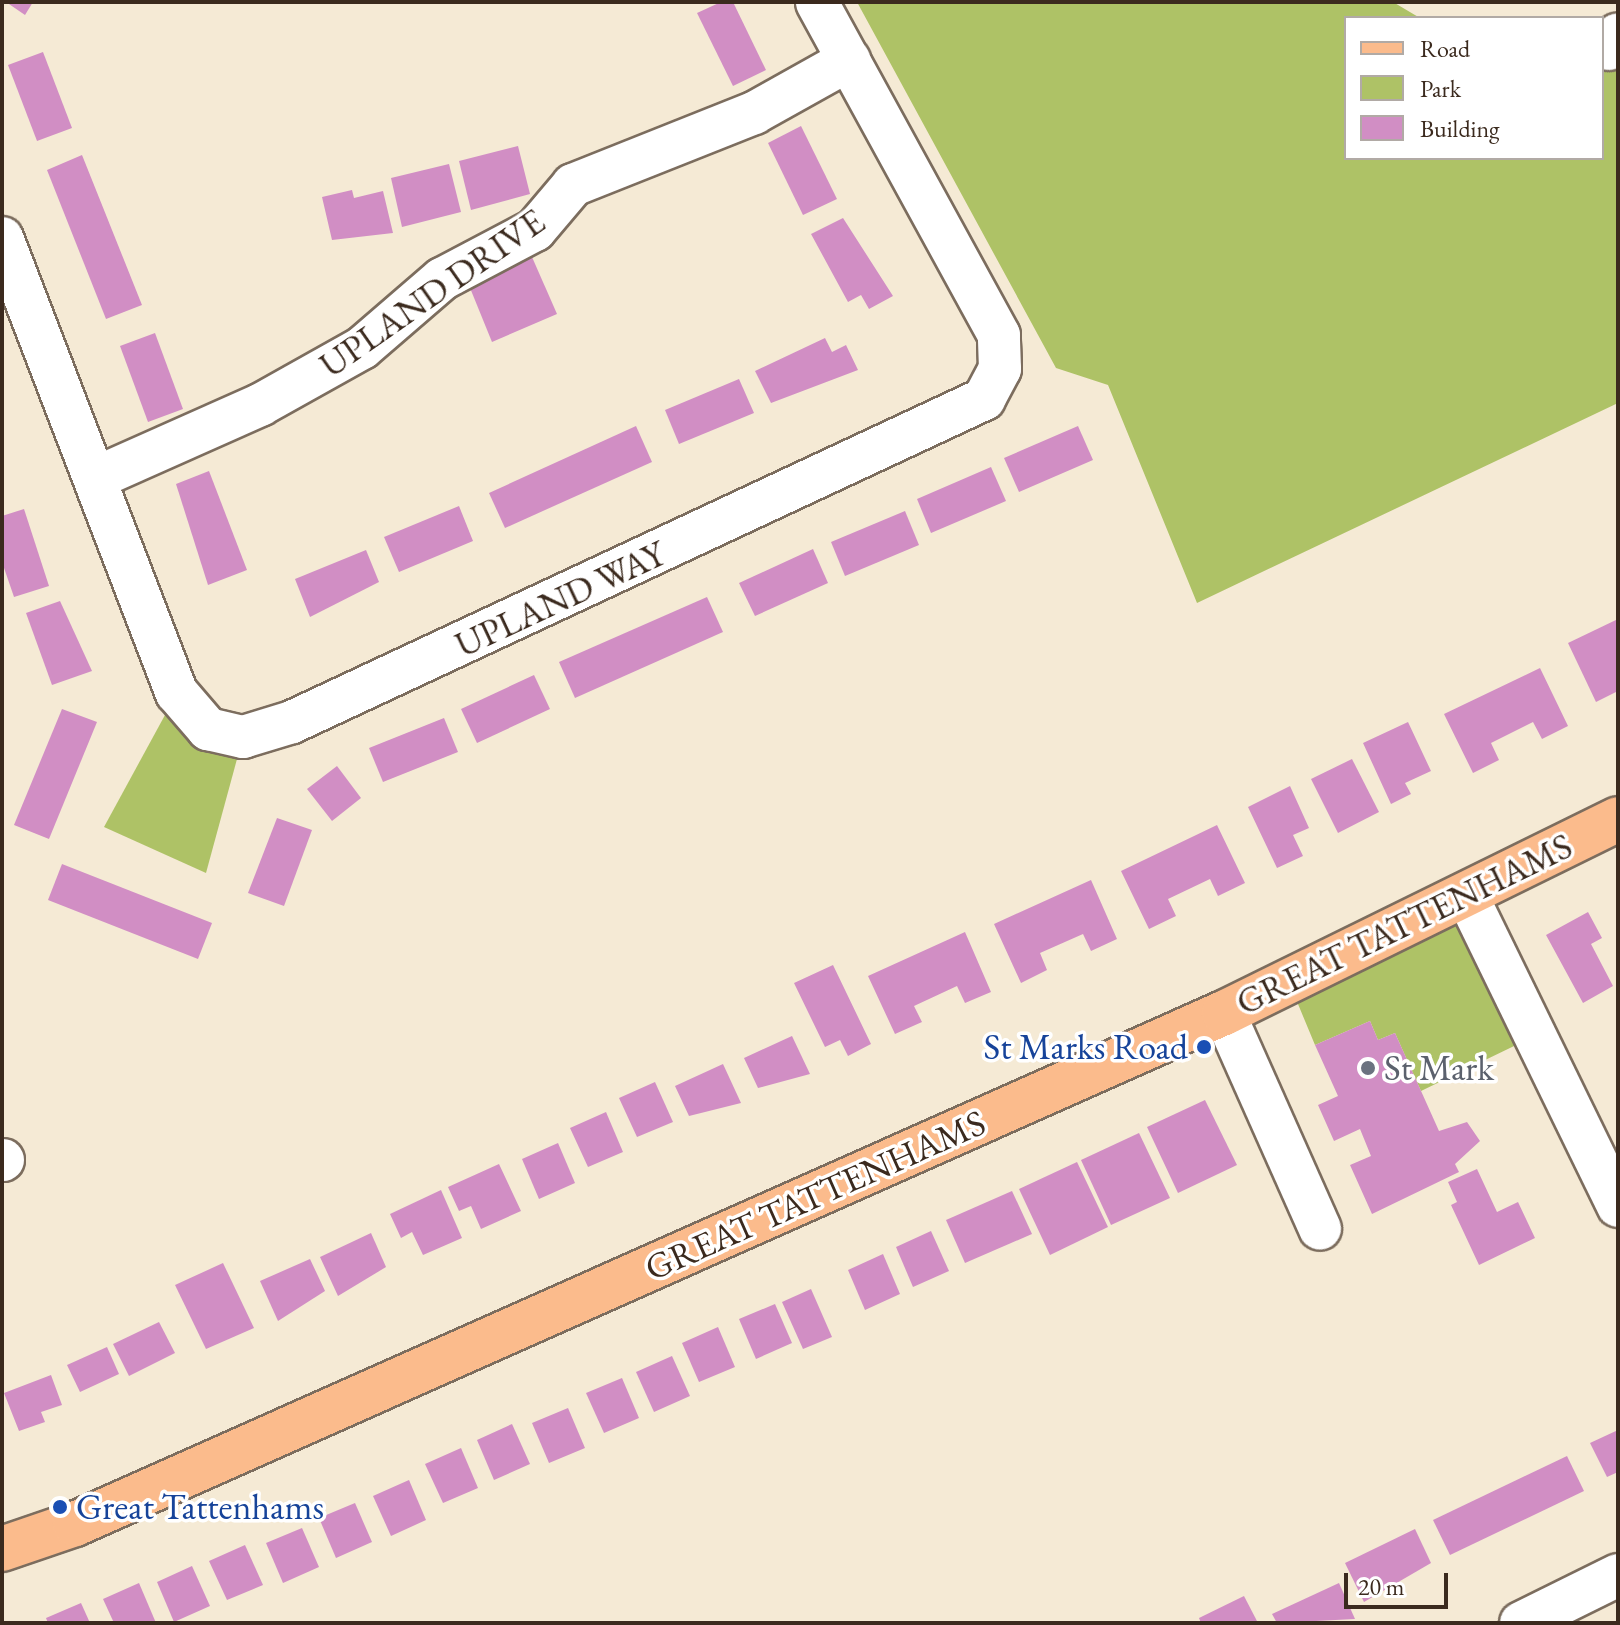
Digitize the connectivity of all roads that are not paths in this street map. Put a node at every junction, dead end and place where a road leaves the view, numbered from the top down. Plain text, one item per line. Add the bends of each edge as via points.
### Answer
1 (817, 2) edge
2 (849, 60) junction
3 (2, 238) edge
4 (96, 478) junction
5 (1618, 819) edge
6 (1466, 894) junction
7 (1224, 1013) junction
8 (1618, 1206) edge
9 (1320, 1229) dead end
10 (2, 1549) edge
11 (1618, 1575) edge
12 (1521, 1623) edge

1 - 2 street, UPLAND WAY
2 - 4 street, UPLAND DRIVE via 754,113 573,185 535,230 442,279 362,348 260,405
2 - 4 street, UPLAND WAY via 999,335 1000,369 984,399 961,412 292,722 243,737 208,729 177,693
3 - 4 street, UPLAND WAY
5 - 6 main road, GREAT TATTENHAMS
6 - 7 main road, GREAT TATTENHAMS
6 - 8 street
7 - 9 street
7 - 10 main road, GREAT TATTENHAMS via 90,1517
11 - 12 street

